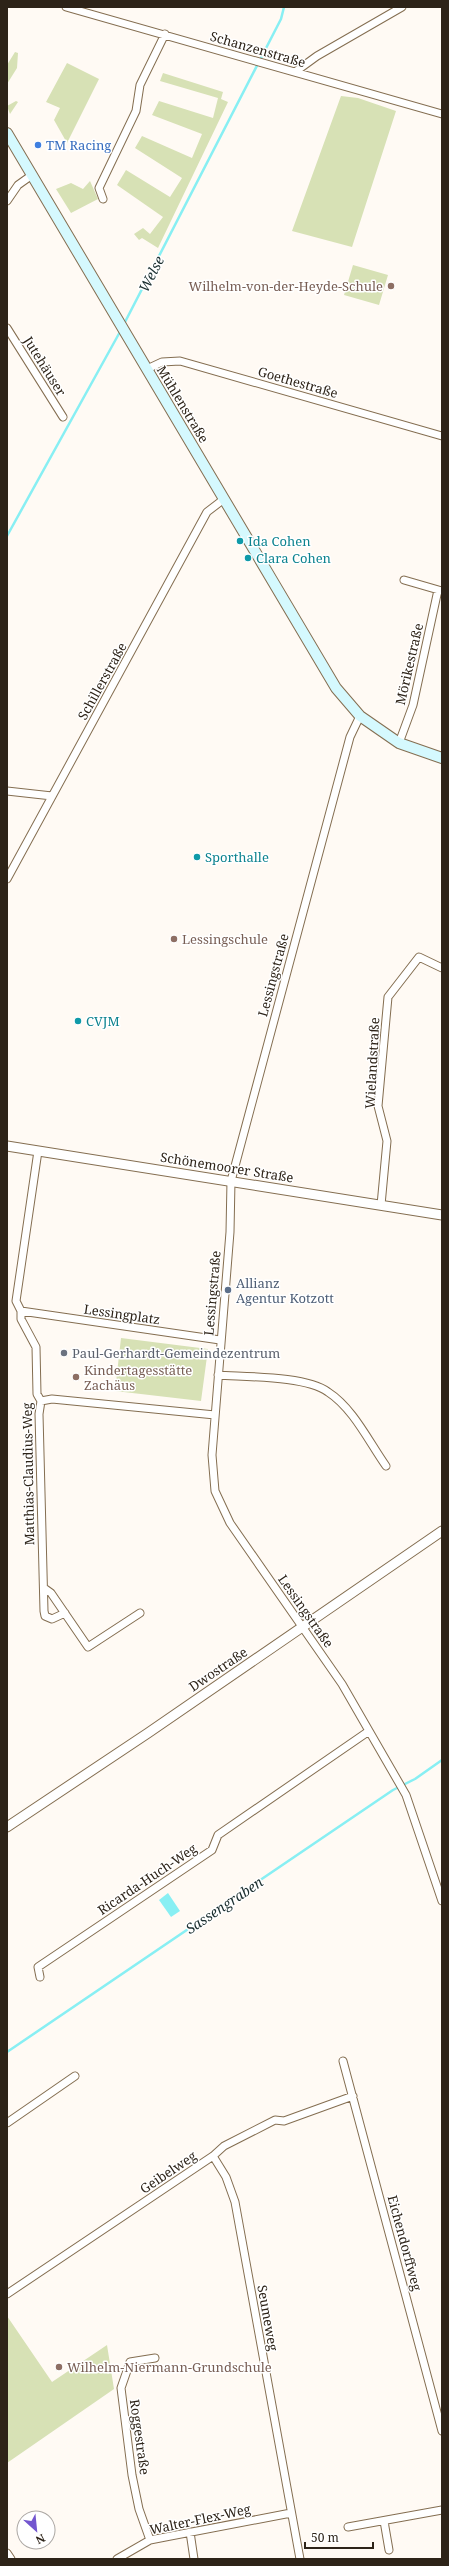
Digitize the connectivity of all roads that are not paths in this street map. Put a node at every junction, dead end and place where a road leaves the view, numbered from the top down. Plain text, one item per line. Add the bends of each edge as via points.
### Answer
1 (66, 7) edge
2 (402, 7) edge
3 (165, 34) junction
4 (295, 72) junction
5 (442, 114) edge
6 (7, 133) edge
7 (32, 175) junction
8 (103, 199) dead end
9 (7, 201) edge
10 (7, 328) edge
11 (148, 369) junction
12 (63, 418) dead end
13 (442, 436) edge
14 (224, 499) junction
15 (404, 580) dead end
16 (440, 591) edge
17 (360, 716) junction
18 (399, 742) junction
19 (442, 758) edge
20 (7, 791) edge
21 (52, 796) junction
22 (7, 879) edge
23 (442, 968) edge
24 (7, 1146) edge
25 (38, 1151) junction
26 (231, 1181) junction
27 (381, 1205) junction
28 (442, 1215) edge
29 (21, 1311) junction
30 (220, 1340) junction
31 (218, 1375) junction
32 (41, 1401) junction
33 (215, 1415) junction
34 (386, 1466) dead end
35 (442, 1531) edge
36 (44, 1588) junction
37 (65, 1613) junction
38 (140, 1613) dead end
39 (304, 1626) junction
40 (369, 1731) junction
41 (7, 1827) edge
42 (442, 1901) edge
43 (40, 1977) dead end
44 (343, 2061) dead end
45 (75, 2076) dead end
46 (353, 2096) junction
47 (7, 2124) edge
48 (213, 2156) junction
49 (7, 2294) edge
50 (155, 2358) dead end
51 (442, 2431) edge
52 (442, 2510) edge
53 (291, 2513) junction
54 (384, 2521) junction
55 (348, 2527) dead end
56 (190, 2532) junction
57 (150, 2540) junction
58 (389, 2550) dead end
59 (7, 2553) edge
60 (11, 2559) edge
61 (117, 2559) edge
62 (194, 2559) edge
63 (300, 2559) edge

1 - 3 street, Schanzenstraße
2 - 4 street via 317,56
3 - 4 street, Schanzenstraße
3 - 8 street via 140,85 136,111 99,188
4 - 5 street, Schanzenstraße
6 - 7 main road, Mühlenstraße
7 - 9 street via 18,185
7 - 11 main road, Mühlenstraße
10 - 12 street, Jutehäuser
11 - 13 street, Goethestraße via 162,362 180,361
11 - 14 main road, Mühlenstraße
14 - 17 main road, Mühlenstraße via 336,688
14 - 21 street, Schillerstraße via 207,512
15 - 16 street, Mörikestraße
16 - 18 street, Mörikestraße via 413,705
17 - 18 main road, Mühlenstraße
17 - 26 street, Lessingstraße via 348,743
18 - 19 main road, Mühlenstraße
20 - 21 street
21 - 22 street, Schillerstraße
23 - 27 street, Wielandstraße via 419,957 388,998 378,1106 387,1140
24 - 25 street, Schönemoorer Straße
25 - 26 street, Schönemoorer Straße
25 - 29 street, Matthias-Claudius-Weg via 16,1301
26 - 27 street, Schönemoorer Straße
26 - 30 street, Lessingstraße via 230,1232
27 - 28 street, Schönemoorer Straße
29 - 30 street, Lessingplatz
29 - 32 street, Matthias-Claudius-Weg via 21,1319 36,1347 37,1394
30 - 31 street, Lessingstraße
31 - 33 street, Lessingstraße
31 - 34 street via 310,1382 329,1392 347,1410
32 - 33 street via 52,1399
32 - 36 street, Matthias-Claudius-Weg via 39,1414
33 - 39 street, Lessingstraße via 212,1455 215,1491 230,1523
35 - 39 street, Dwostraße
36 - 37 street via 51,1593
36 - 37 street, Matthias-Claudius-Weg via 45,1616 52,1619
37 - 38 street via 88,1647
39 - 40 street, Lessingstraße
39 - 41 street, Dwostraße
40 - 42 street, Lessingstraße via 406,1795
40 - 43 street, Ricarda-Huch-Weg via 218,1835 212,1850 38,1967
44 - 46 street, Eichendorffweg
45 - 47 street
46 - 48 street, Geibelweg via 284,2121 275,2120 224,2146
46 - 51 street, Eichendorffweg
48 - 49 street, Geibelweg
48 - 53 street, Seumeweg via 226,2177 235,2202
50 - 57 street, Roggestraße via 130,2362 121,2388 132,2475 139,2509
52 - 54 street
53 - 56 street, Walter-Flex-Weg
53 - 63 street, Seumeweg
54 - 55 street
54 - 58 street
56 - 57 street, Walter-Flex-Weg
56 - 62 street
57 - 61 street, Walter-Flex-Weg
59 - 60 street

